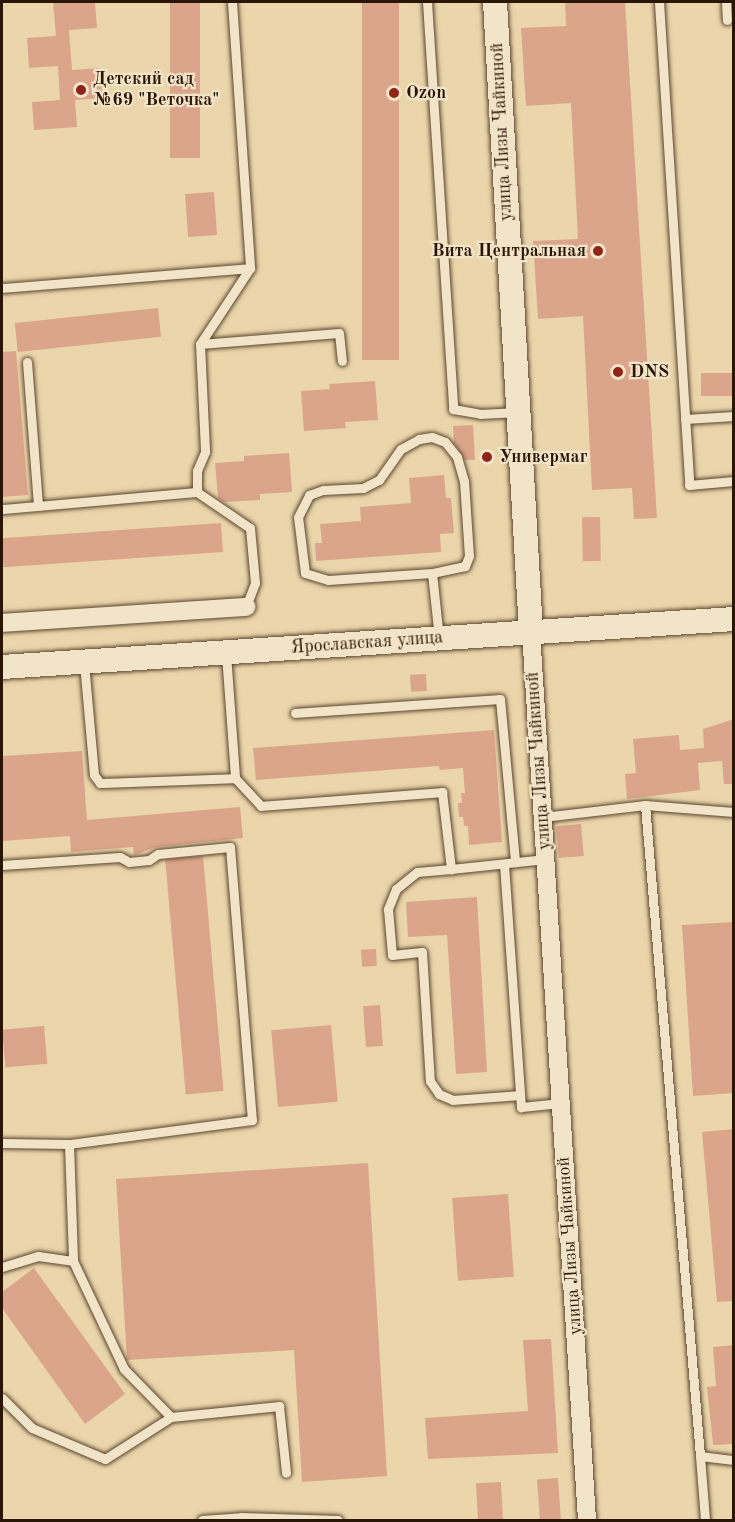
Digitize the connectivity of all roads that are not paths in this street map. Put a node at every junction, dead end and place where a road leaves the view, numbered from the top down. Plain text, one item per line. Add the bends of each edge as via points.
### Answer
1 (232, 2) edge
2 (427, 2) edge
3 (495, 2) edge
4 (658, 2) edge
5 (726, 2) edge
6 (727, 20) dead end
7 (250, 268) junction
8 (2, 288) edge
9 (200, 344) junction
10 (27, 362) dead end
11 (342, 362) dead end
12 (518, 412) junction
13 (734, 416) edge
14 (685, 419) junction
15 (734, 481) edge
16 (197, 492) junction
17 (38, 506) junction
18 (2, 509) edge
19 (432, 573) junction
20 (246, 607) joint
21 (734, 619) edge
22 (2, 624) edge
23 (531, 632) junction
24 (439, 638) junction
25 (226, 652) junction
26 (84, 662) junction
27 (2, 667) edge
28 (295, 713) dead end
29 (235, 778) junction
30 (645, 805) junction
31 (734, 812) edge
32 (543, 817) junction
33 (545, 859) junction
34 (515, 862) junction
35 (504, 864) junction
36 (2, 865) edge
37 (451, 869) junction
38 (520, 1095) junction
39 (561, 1103) junction
40 (2, 1143) edge
41 (69, 1144) junction
42 (73, 1261) junction
43 (2, 1267) edge
44 (2, 1398) edge
45 (171, 1417) junction
46 (700, 1456) junction
47 (734, 1460) edge
48 (286, 1473) dead end
49 (202, 1521) edge
50 (338, 1521) edge
51 (586, 1521) edge
52 (705, 1521) edge

1 - 7 lane
2 - 12 lane via 453,409 480,414
3 - 12 main road, улица Лизы Чайкиной
4 - 14 lane
5 - 6 lane
7 - 8 lane
7 - 9 lane
9 - 11 lane via 339,333
9 - 16 lane via 205,452 196,471
10 - 17 lane
12 - 23 main road, улица Лизы Чайкиной
13 - 14 lane
14 - 15 lane via 689,485
16 - 17 lane
16 - 20 lane via 250,528 255,583
17 - 18 lane
19 - 19 lane via 465,566 469,556 464,481 457,458 445,442 432,437 419,439 401,449 379,480 363,488 323,490 309,495 302,505 298,517 301,562 305,573 314,579
19 - 24 lane
20 - 22 street
21 - 23 main road, Ярославская улица
23 - 24 main road, Ярославская улица
23 - 32 street, улица Лизы Чайкиной
24 - 25 main road, Ярославская улица
25 - 26 main road, Ярославская улица
25 - 29 lane
26 - 27 main road, Ярославская улица
26 - 29 lane via 94,775 100,783
28 - 34 lane via 500,699
29 - 37 lane via 261,806 442,792
30 - 31 lane
30 - 32 lane
30 - 46 lane
32 - 33 street, улица Лизы Чайкиной
33 - 34 lane
33 - 39 street, улица Лизы Чайкиной
34 - 35 lane
35 - 37 lane
35 - 38 lane
36 - 41 lane via 120,857 129,862 158,854 230,847 252,1120
37 - 38 lane via 417,872 396,889 388,909 392,955 422,952 430,1082 439,1094 453,1100
38 - 39 lane via 521,1107
39 - 51 street, улица Лизы Чайкиной
40 - 41 lane
41 - 42 lane
42 - 43 lane via 38,1256
42 - 45 lane via 124,1369
44 - 45 lane via 32,1428 105,1459
45 - 48 lane via 279,1406
46 - 47 lane
46 - 52 lane
49 - 50 lane via 241,1517

